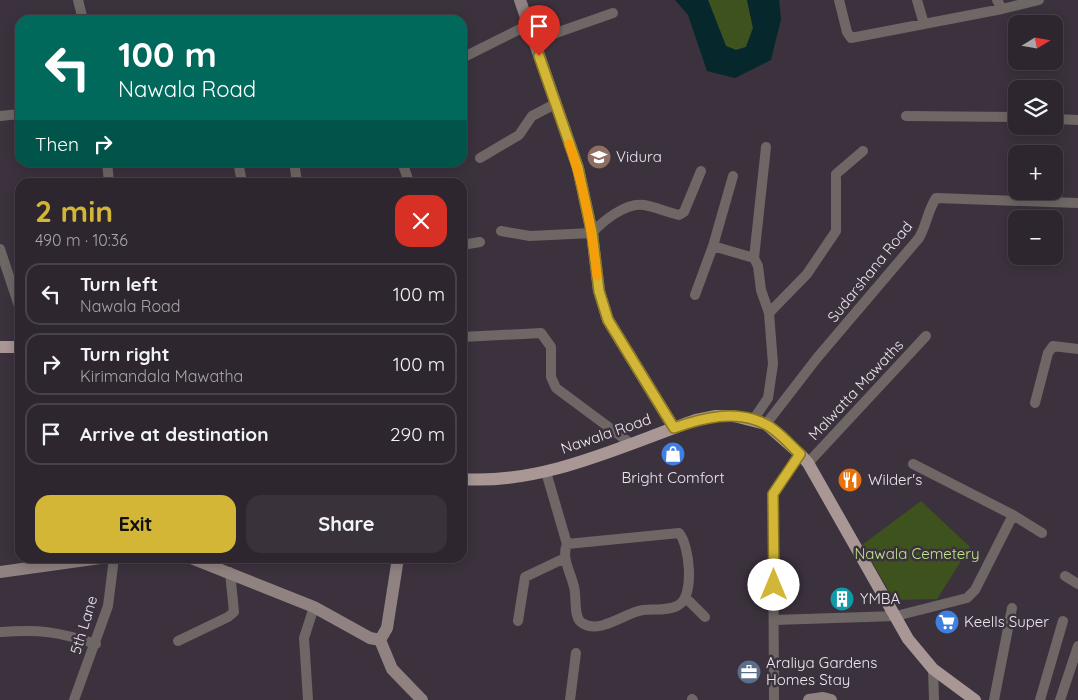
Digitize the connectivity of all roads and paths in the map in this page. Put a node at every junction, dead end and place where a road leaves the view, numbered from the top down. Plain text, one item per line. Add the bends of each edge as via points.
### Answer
1 (78, 0) edge
2 (520, 0) edge
3 (839, 0) edge
4 (917, 0) edge
5 (1039, 0) edge
6 (999, 5) edge
7 (613, 13) dead end
8 (82, 15) edge
9 (924, 24) junction
10 (528, 25) junction
11 (533, 41) junction
12 (467, 56) edge
13 (555, 104) junction
14 (906, 116) dead end
15 (1008, 117) edge
16 (1063, 119) edge
17 (1078, 120) edge
18 (766, 147) dead end
19 (863, 151) dead end
20 (480, 158) dead end
21 (702, 171) dead end
22 (732, 176) dead end
23 (1078, 203) edge
24 (501, 231) dead end
25 (592, 233) junction
26 (480, 242) dead end
27 (467, 244) edge
28 (713, 246) junction
29 (0, 249) edge
30 (754, 258) junction
31 (15, 294) edge
32 (695, 295) dead end
33 (769, 313) junction
34 (926, 336) dead end
35 (467, 337) edge
36 (0, 346) edge
37 (15, 346) edge
38 (1078, 348) edge
39 (1035, 403) dead end
40 (752, 420) junction
41 (766, 424) junction
42 (674, 428) junction
43 (630, 443) junction
44 (804, 459) junction
45 (913, 464) dead end
46 (546, 472) junction
47 (467, 479) edge
48 (1013, 515) junction
49 (1042, 533) dead end
50 (566, 544) junction
51 (565, 558) junction
52 (64, 563) edge
53 (113, 563) edge
54 (205, 563) edge
55 (397, 563) edge
56 (0, 572) edge
57 (230, 572) junction
58 (1065, 576) dead end
59 (1078, 584) edge
60 (687, 599) junction
61 (314, 607) junction
62 (1012, 608) dead end
63 (896, 616) junction
64 (705, 617) dead end
65 (518, 620) dead end
66 (774, 620) junction
67 (1063, 621) dead end
68 (1, 632) edge
69 (380, 640) junction
70 (178, 641) dead end
71 (96, 644) junction
72 (1078, 646) edge
73 (576, 653) dead end
74 (933, 669) junction
75 (74, 700) edge
76 (308, 700) edge
77 (422, 700) edge
78 (570, 700) edge
79 (774, 700) edge
80 (809, 700) edge
81 (831, 700) edge
82 (934, 700) edge
83 (975, 700) edge
84 (994, 700) edge
85 (1040, 700) edge
86 (1060, 700) edge

1 - 8 street
2 - 10 street
3 - 9 street via 847,32 852,38
4 - 9 street
5 - 6 street
6 - 9 street
7 - 11 street
10 - 11 street
10 - 12 street
11 - 13 street
13 - 20 street via 532,116 519,135
13 - 25 street via 578,168
14 - 15 street
16 - 17 street
18 - 30 street
19 - 33 street via 836,174 836,231 807,274
21 - 25 street via 684,212 678,215 634,205 606,218
22 - 28 street
23 - 41 street, Sudarshana Road via 936,198 927,212 926,226 919,238 817,358
24 - 25 street via 530,236
25 - 42 street via 599,291 608,320
26 - 27 street
28 - 30 street
28 - 32 street
29 - 31 street
30 - 33 street
33 - 40 street via 773,364 768,398
34 - 44 street, Malwatta Mawaths
35 - 43 street via 541,333 551,347 552,377 556,388
36 - 37 main road
38 - 39 street via 1053,346 1048,353
40 - 41 main road, Nawala Road
40 - 42 main road, Nawala Road via 716,416
41 - 44 main road, Nawala Road
42 - 43 main road, Nawala Road
43 - 46 main road, Nawala Road
44 - 63 main road, Nawala Road
44 - 66 street, Malwatta Mawaths via 773,494
45 - 48 street
46 - 47 main road, Nawala Road via 489,481
46 - 50 street
48 - 49 street
48 - 63 street via 975,590 967,598
50 - 51 street
50 - 60 street via 679,533 687,550
51 - 60 street via 574,588 577,618 586,625 614,623 636,611 678,606
51 - 65 street via 525,577
52 - 56 street
53 - 71 street, 5th Lane via 108,606
54 - 57 street
55 - 69 street via 388,628
57 - 61 street
57 - 70 street via 234,612
58 - 59 street
60 - 64 street
61 - 69 street via 370,638
61 - 76 street via 304,638
62 - 84 street
63 - 66 street
63 - 74 main road, Nawala Road via 908,639
66 - 79 street, Malwatta Mawaths
67 - 85 street
68 - 71 street via 60,632
69 - 77 street via 392,669
71 - 75 street, 5th Lane
72 - 86 street
73 - 78 street
74 - 82 street
74 - 83 main road, Nawala Road
80 - 81 street

